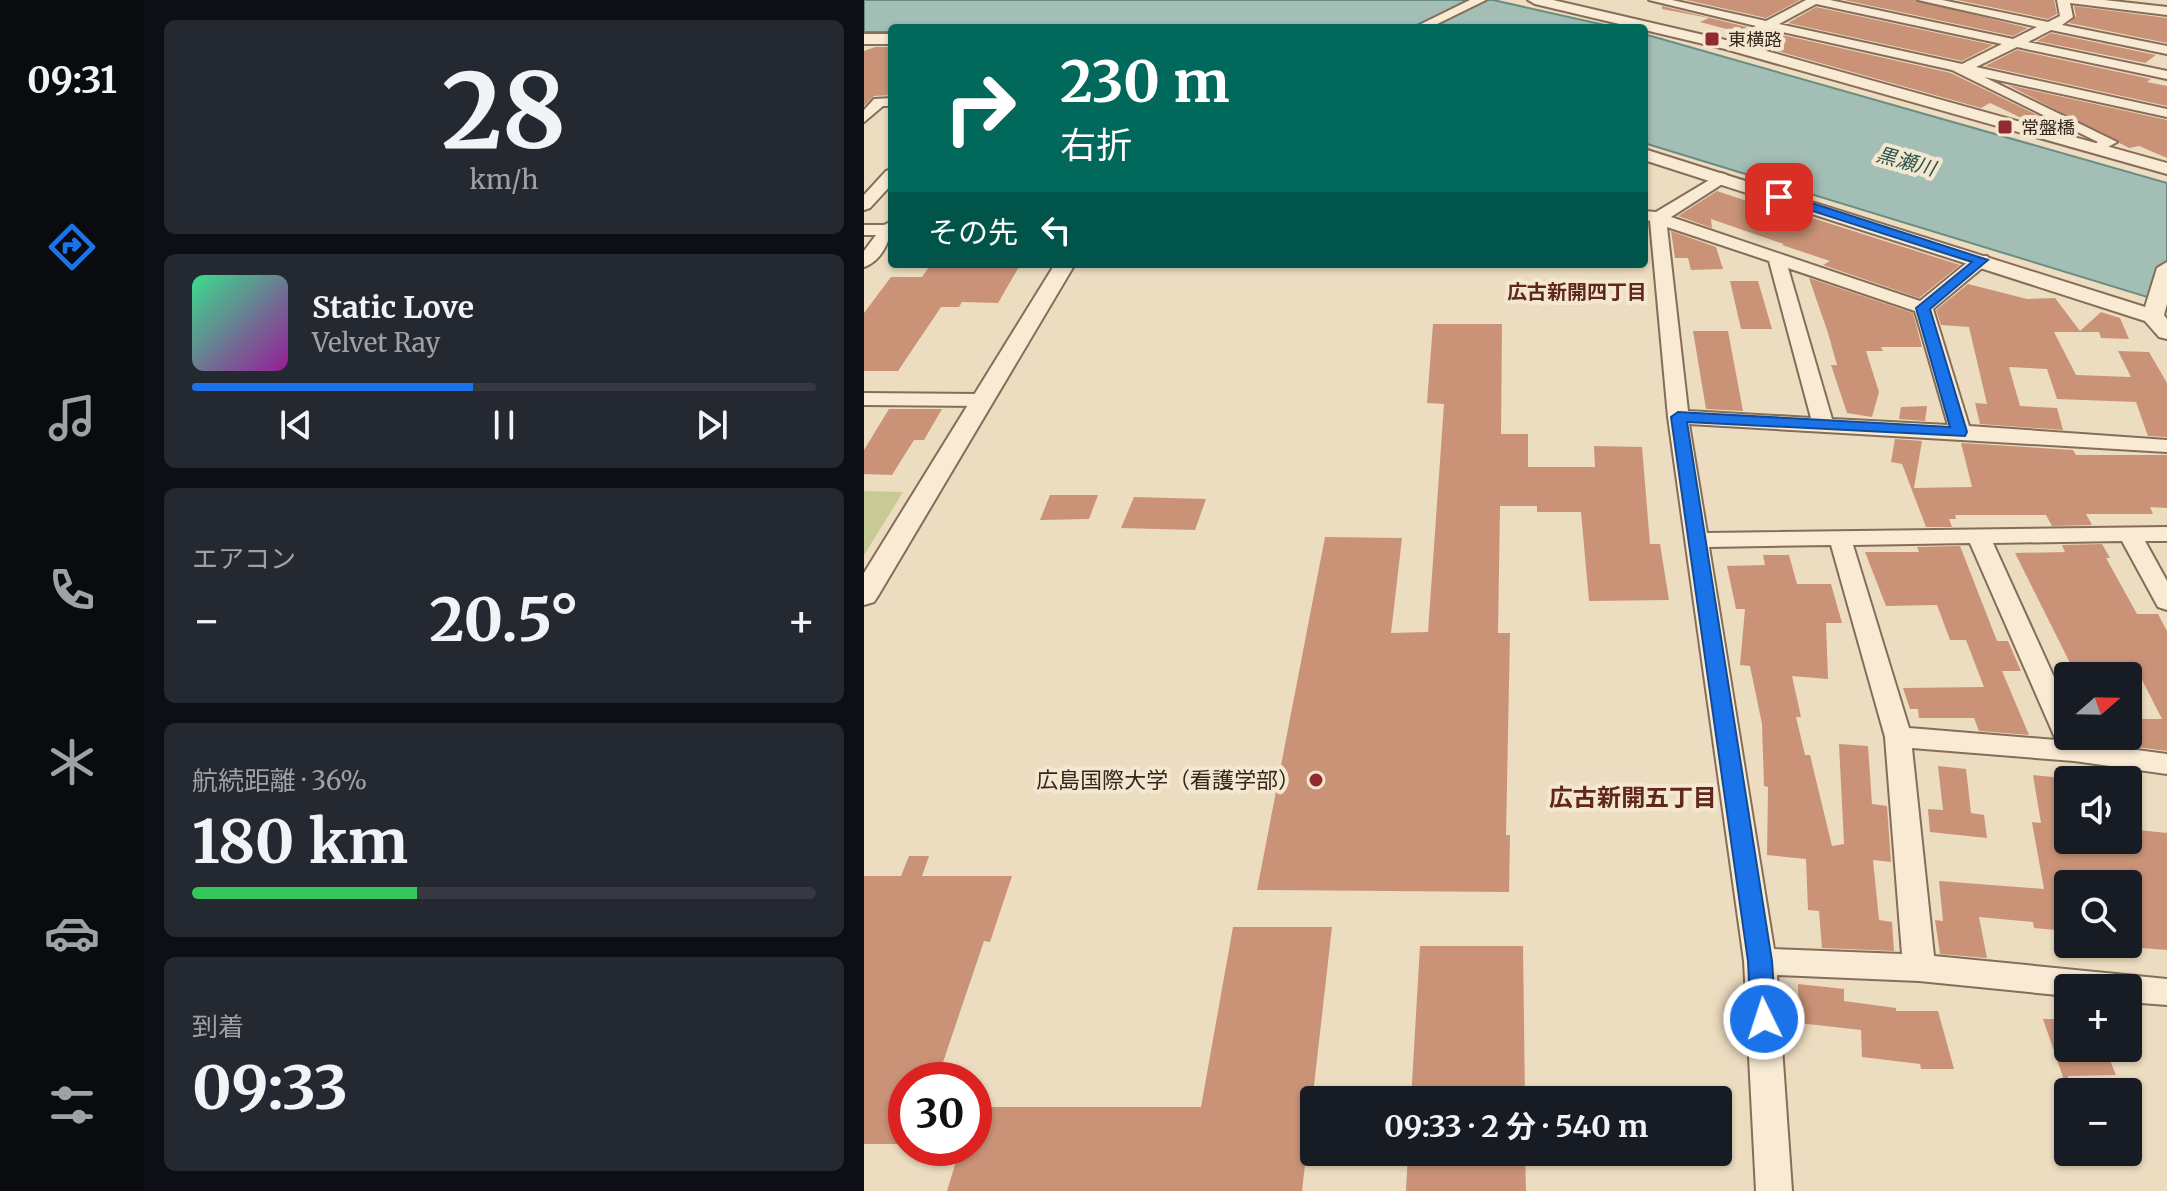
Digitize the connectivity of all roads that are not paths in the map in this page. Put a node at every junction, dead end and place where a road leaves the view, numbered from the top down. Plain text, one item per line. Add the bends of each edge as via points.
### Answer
1 (1480, 0) edge
2 (1535, 0) edge
3 (1655, 0) edge
4 (1814, 0) edge
5 (1924, 0) edge
6 (2063, 0) edge
7 (2073, 0) edge
8 (2167, 11) edge
9 (1428, 24) edge
10 (1638, 24) edge
11 (1767, 25) junction
12 (1648, 26) edge
13 (2051, 27) junction
14 (864, 39) edge
15 (888, 39) edge
16 (2019, 43) junction
17 (1729, 45) junction
18 (2167, 50) edge
19 (1968, 67) junction
20 (2167, 75) edge
21 (2018, 101) junction
22 (888, 102) edge
23 (2167, 113) edge
24 (1984, 117) junction
25 (864, 118) edge
26 (2097, 148) junction
27 (1648, 155) edge
28 (2167, 169) edge
29 (888, 178) edge
30 (1721, 178) junction
31 (864, 205) edge
32 (1651, 216) edge
33 (864, 230) edge
34 (888, 234) edge
35 (888, 235) edge
36 (1652, 254) edge
37 (1777, 260) junction
38 (1981, 260) junction
39 (864, 262) edge
40 (1063, 268) edge
41 (2167, 268) edge
42 (1923, 308) junction
43 (2160, 320) edge
44 (864, 399) edge
45 (981, 400) junction
46 (1678, 417) junction
47 (1823, 424) junction
48 (1960, 432) junction
49 (2167, 446) edge
50 (2167, 534) edge
51 (2130, 535) junction
52 (1978, 536) junction
53 (1840, 538) junction
54 (1696, 540) junction
55 (867, 585) edge
56 (2167, 602) edge
57 (1898, 737) junction
58 (2074, 751) junction
59 (2167, 764) edge
60 (1760, 961) junction
61 (1919, 968) junction
62 (2054, 981) edge
63 (2142, 990) edge
64 (2167, 992) edge
65 (1774, 1191) edge

1 - 9 street
2 - 10 street
3 - 11 street
4 - 11 street
4 - 16 street
5 - 13 street
6 - 13 street via 2067,17
7 - 8 street
11 - 17 street
11 - 19 street
12 - 17 street
13 - 16 street
13 - 18 street
14 - 15 street
16 - 19 street
16 - 20 street
17 - 24 street
19 - 21 street via 1959,70
19 - 23 street
21 - 24 street
21 - 26 street via 2110,142
22 - 25 street via 879,102
24 - 26 street
26 - 28 street
27 - 30 street
29 - 31 street
30 - 32 street
30 - 38 street
32 - 36 street
32 - 37 street
33 - 34 street
35 - 39 street
36 - 46 street
37 - 42 street
37 - 47 street
38 - 42 street
38 - 43 street
40 - 45 street
41 - 43 street
42 - 48 street
44 - 45 street
45 - 55 street
46 - 47 street
46 - 54 street
47 - 48 street
48 - 49 street
50 - 51 street
51 - 52 street
51 - 56 street
52 - 53 street
52 - 58 street
53 - 54 street
53 - 57 street
54 - 60 street
57 - 58 street
57 - 61 street
58 - 59 street
60 - 61 street
60 - 65 street
61 - 62 street
63 - 64 street

